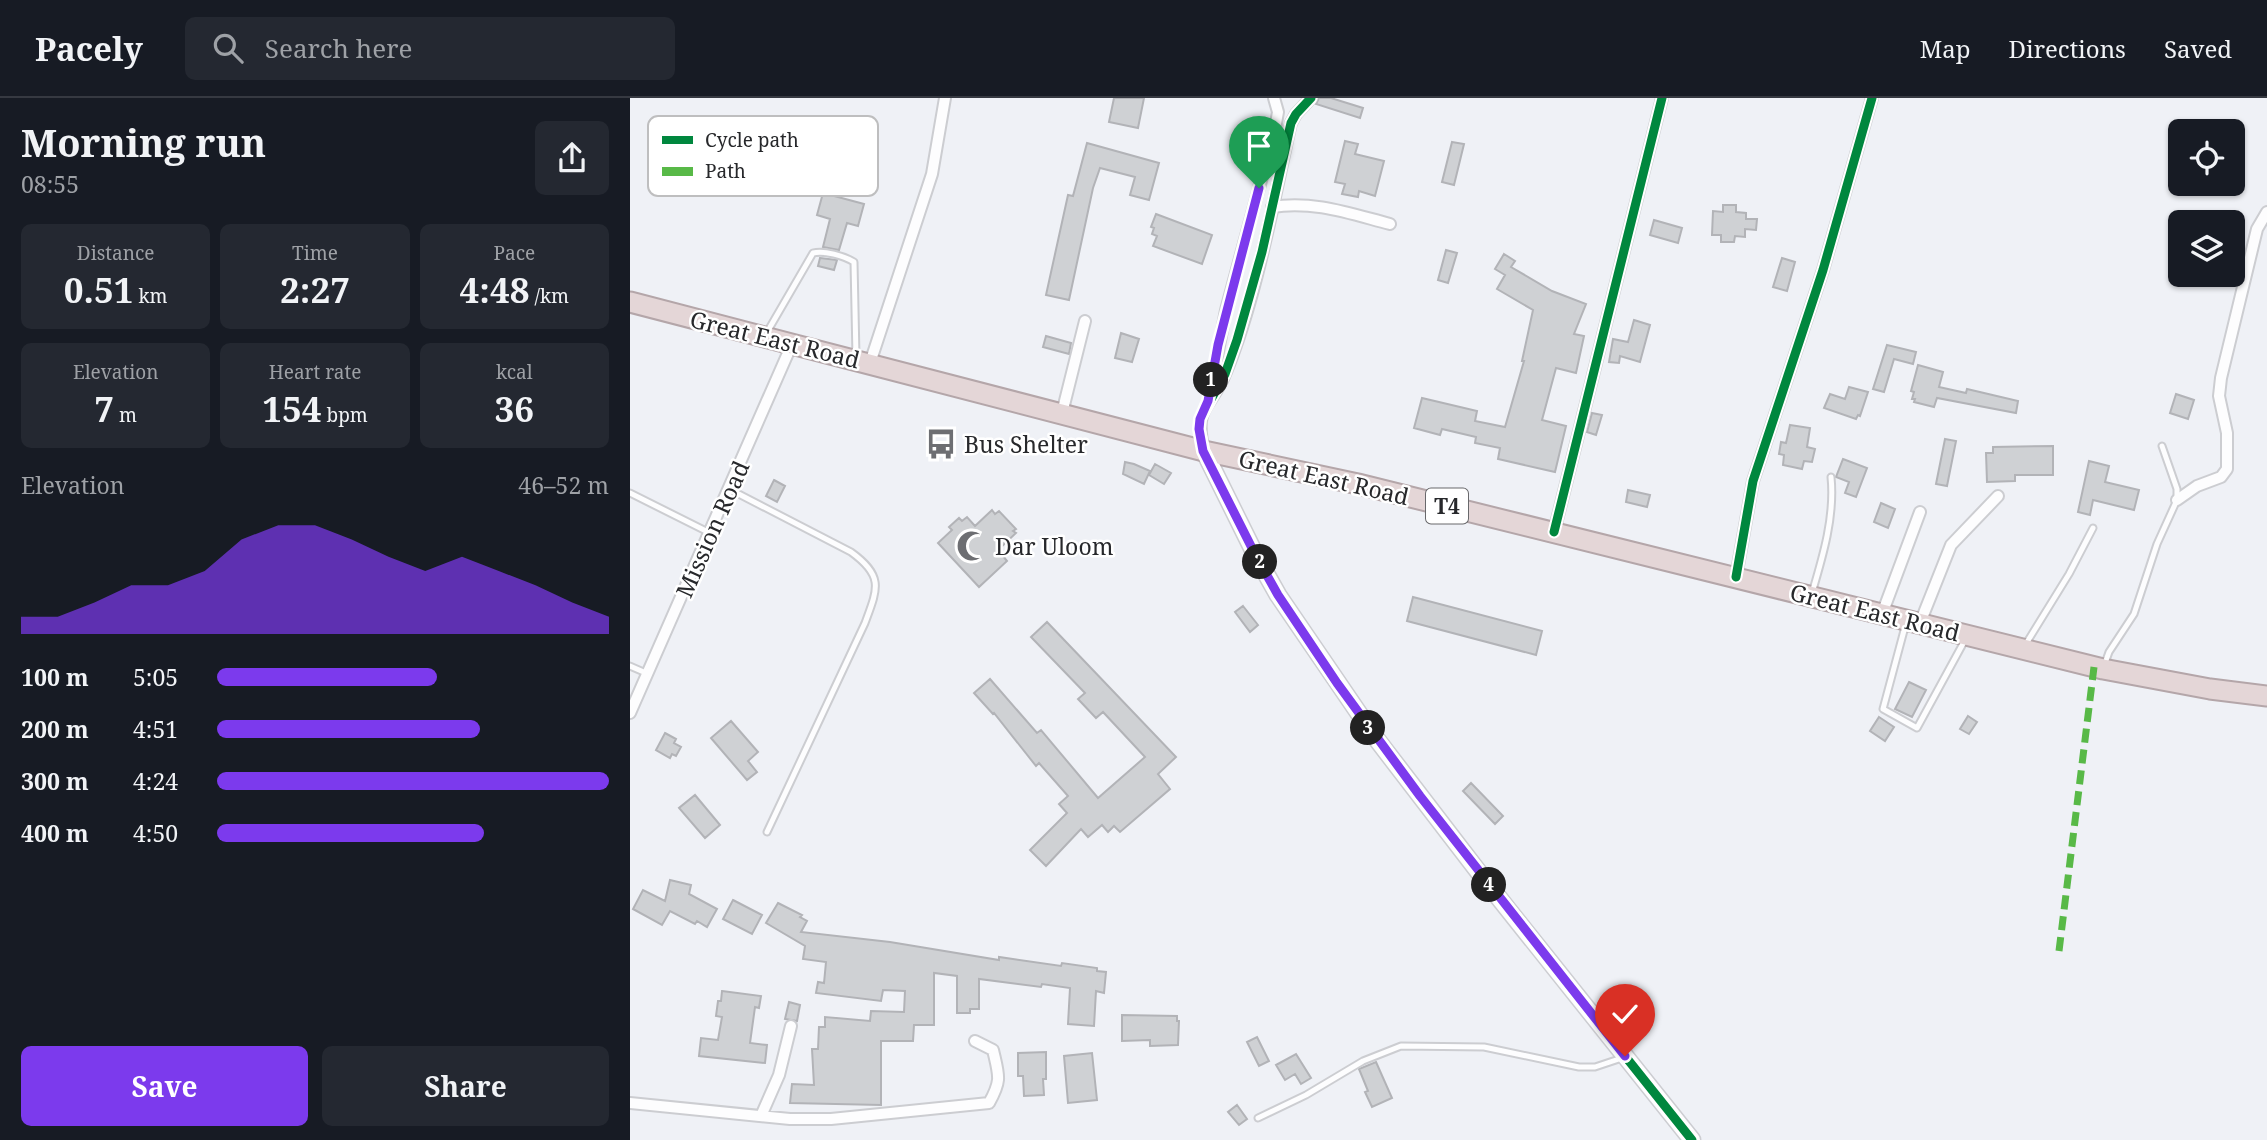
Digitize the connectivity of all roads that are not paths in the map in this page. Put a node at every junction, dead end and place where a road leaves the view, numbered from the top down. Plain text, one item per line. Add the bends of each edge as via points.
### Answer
1 (945, 98) edge
2 (1275, 98) edge
3 (1311, 98) edge
4 (1662, 98) edge
5 (1872, 98) edge
6 (1272, 208) junction
7 (2267, 212) edge
8 (1390, 224) dead end
9 (630, 302) edge
10 (1085, 321) dead end
11 (764, 337) junction
12 (792, 344) junction
13 (863, 362) junction
14 (1208, 401) junction
15 (1062, 412) junction
16 (2162, 446) dead end
17 (1203, 451) junction
18 (1831, 477) dead end
19 (729, 489) junction
20 (630, 493) edge
21 (1998, 496) dead end
22 (2177, 500) junction
23 (1920, 512) dead end
24 (2093, 527) dead end
25 (1554, 532) junction
26 (710, 533) junction
27 (1736, 577) junction
28 (1811, 596) junction
29 (1882, 614) junction
30 (1913, 622) junction
31 (1968, 635) junction
32 (2022, 649) junction
33 (630, 666) edge
34 (2103, 669) junction
35 (648, 674) junction
36 (2267, 696) edge
37 (633, 699) edge
38 (630, 713) edge
39 (767, 832) dead end
40 (791, 1026) dead end
41 (975, 1041) dead end
42 (1625, 1056) junction
43 (630, 1103) edge
44 (761, 1116) junction
45 (1258, 1118) dead end
46 (1692, 1140) edge

1 - 13 street via 932,174
2 - 14 street via 1275,129 1226,310
3 - 6 street via 1292,123
4 - 25 street
5 - 27 street via 1814,300 1754,481
6 - 8 street via 1324,207
6 - 14 street via 1237,340 1225,374
7 - 22 street via 2257,229 2221,379 2227,470
9 - 11 highway, Great East Road / T4
10 - 15 street
11 - 12 highway, Great East Road / T4
11 - 13 lane via 813,253 820,251 854,262
12 - 13 highway, Great East Road / T4
12 - 19 street, Mission Road
13 - 15 highway, Great East Road / T4
14 - 17 street via 1199,429
15 - 17 highway, Great East Road / T4
16 - 22 lane
17 - 25 highway, Great East Road / T4
17 - 42 street via 1278,595 1337,683
18 - 28 lane via 1828,530
19 - 26 street, Mission Road
19 - 39 lane via 851,552 874,574 875,596 865,623
20 - 26 lane
21 - 30 street via 1951,545
22 - 34 lane via 2152,556 2134,614
23 - 29 street
24 - 32 lane
25 - 27 highway, Great East Road / T4
26 - 35 street, Mission Road
27 - 28 highway, Great East Road / T4
28 - 29 highway, Great East Road / T4
29 - 30 highway, Great East Road / T4
30 - 31 highway, Great East Road / T4
30 - 31 lane via 1883,709 1917,728
31 - 32 highway, Great East Road / T4
32 - 34 highway, Great East Road / T4
33 - 35 lane
34 - 36 highway, Great East Road / T4
35 - 37 street, Mission Road
37 - 38 street, Mission Road
40 - 44 street via 779,1075
41 - 44 street via 993,1050 997,1066 1000,1084 989,1104 831,1119
42 - 45 lane via 1579,1067 1485,1047 1401,1046 1363,1061
42 - 46 street
43 - 44 street

